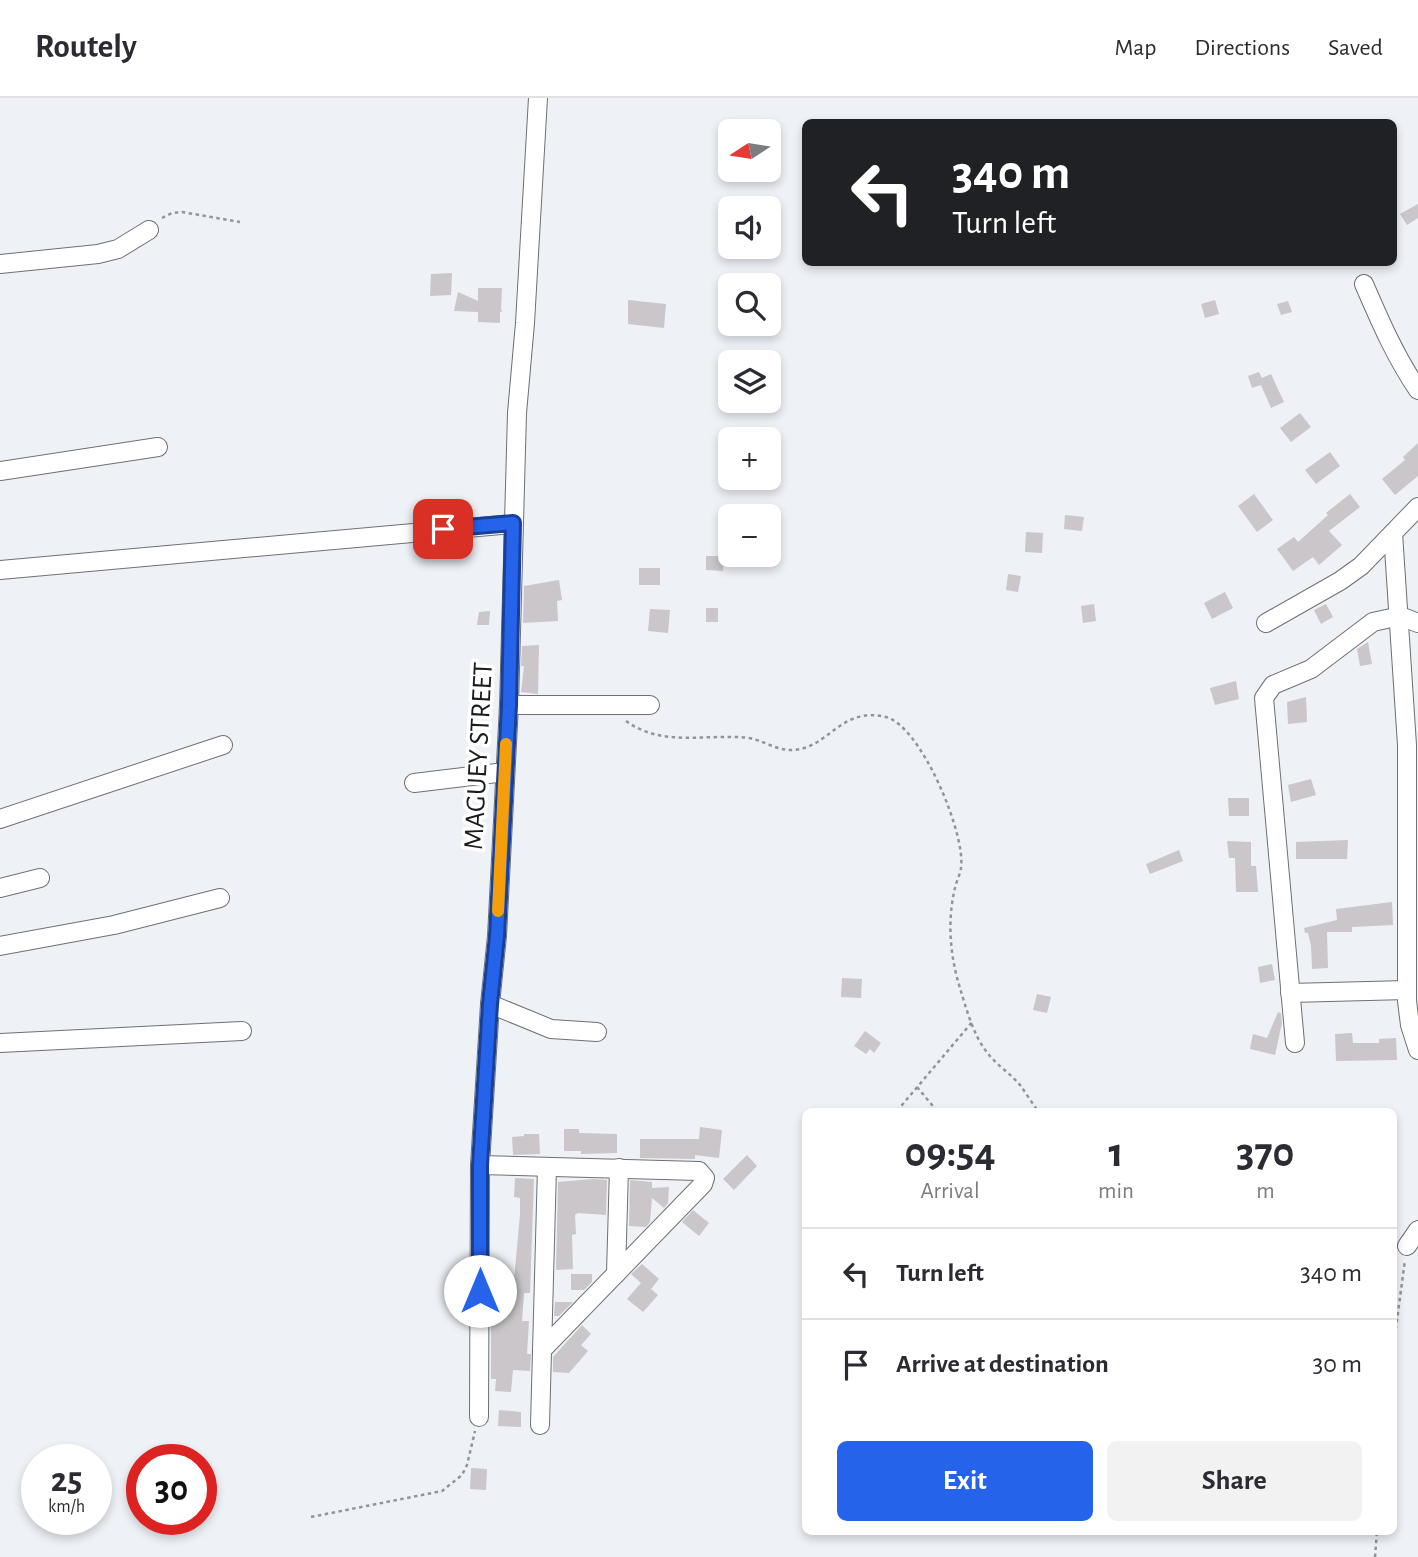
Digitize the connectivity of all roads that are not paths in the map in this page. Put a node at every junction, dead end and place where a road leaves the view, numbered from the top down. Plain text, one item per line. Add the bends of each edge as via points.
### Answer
1 (538, 98) edge
2 (149, 230) road end
3 (0, 264) edge
4 (1364, 284) dead end
5 (1418, 390) edge
6 (158, 447) dead end
7 (0, 471) edge
8 (1418, 507) edge
9 (513, 523) junction
10 (1393, 533) junction
11 (0, 570) edge
12 (1400, 616) junction
13 (1266, 623) dead end
14 (1418, 623) edge
15 (509, 705) junction
16 (650, 705) dead end
17 (223, 745) dead end
18 (505, 772) junction
19 (414, 783) dead end
20 (0, 819) edge
21 (40, 878) dead end
22 (0, 888) edge
23 (220, 898) dead end
24 (0, 946) edge
25 (1407, 990) junction
26 (1290, 993) junction
27 (490, 1004) junction
28 (242, 1031) dead end
29 (597, 1032) dead end
30 (0, 1043) edge
31 (1295, 1043) dead end
32 (1418, 1050) edge
33 (480, 1165) junction
34 (547, 1167) junction
35 (619, 1168) junction
36 (1418, 1230) edge
37 (1406, 1246) road end
38 (616, 1274) junction
39 (542, 1350) junction
40 (479, 1417) road end
41 (540, 1425) dead end

1 - 9 street, MAGUEY STREET
2 - 3 street via 98,254
4 - 5 street via 1401,366
6 - 7 street
8 - 10 street
9 - 11 street
9 - 15 street, MAGUEY STREET
10 - 12 street
10 - 13 street via 1340,581
12 - 14 street
12 - 25 street via 1407,745
12 - 26 street via 1385,617 1362,629 1311,669 1273,685 1264,698
15 - 16 street
15 - 18 street, MAGUEY STREET
17 - 20 street
18 - 19 street
18 - 27 street, MAGUEY STREET
21 - 22 street
23 - 24 street via 101,928
25 - 26 street
25 - 32 street
26 - 31 street
27 - 29 street via 551,1029
27 - 33 street, MAGUEY STREET
28 - 30 street
33 - 34 street
33 - 40 street, MAGUEY STREET
34 - 35 street
34 - 39 street
35 - 38 street
35 - 38 street via 699,1171 705,1181
36 - 37 street
38 - 39 street
39 - 41 street

